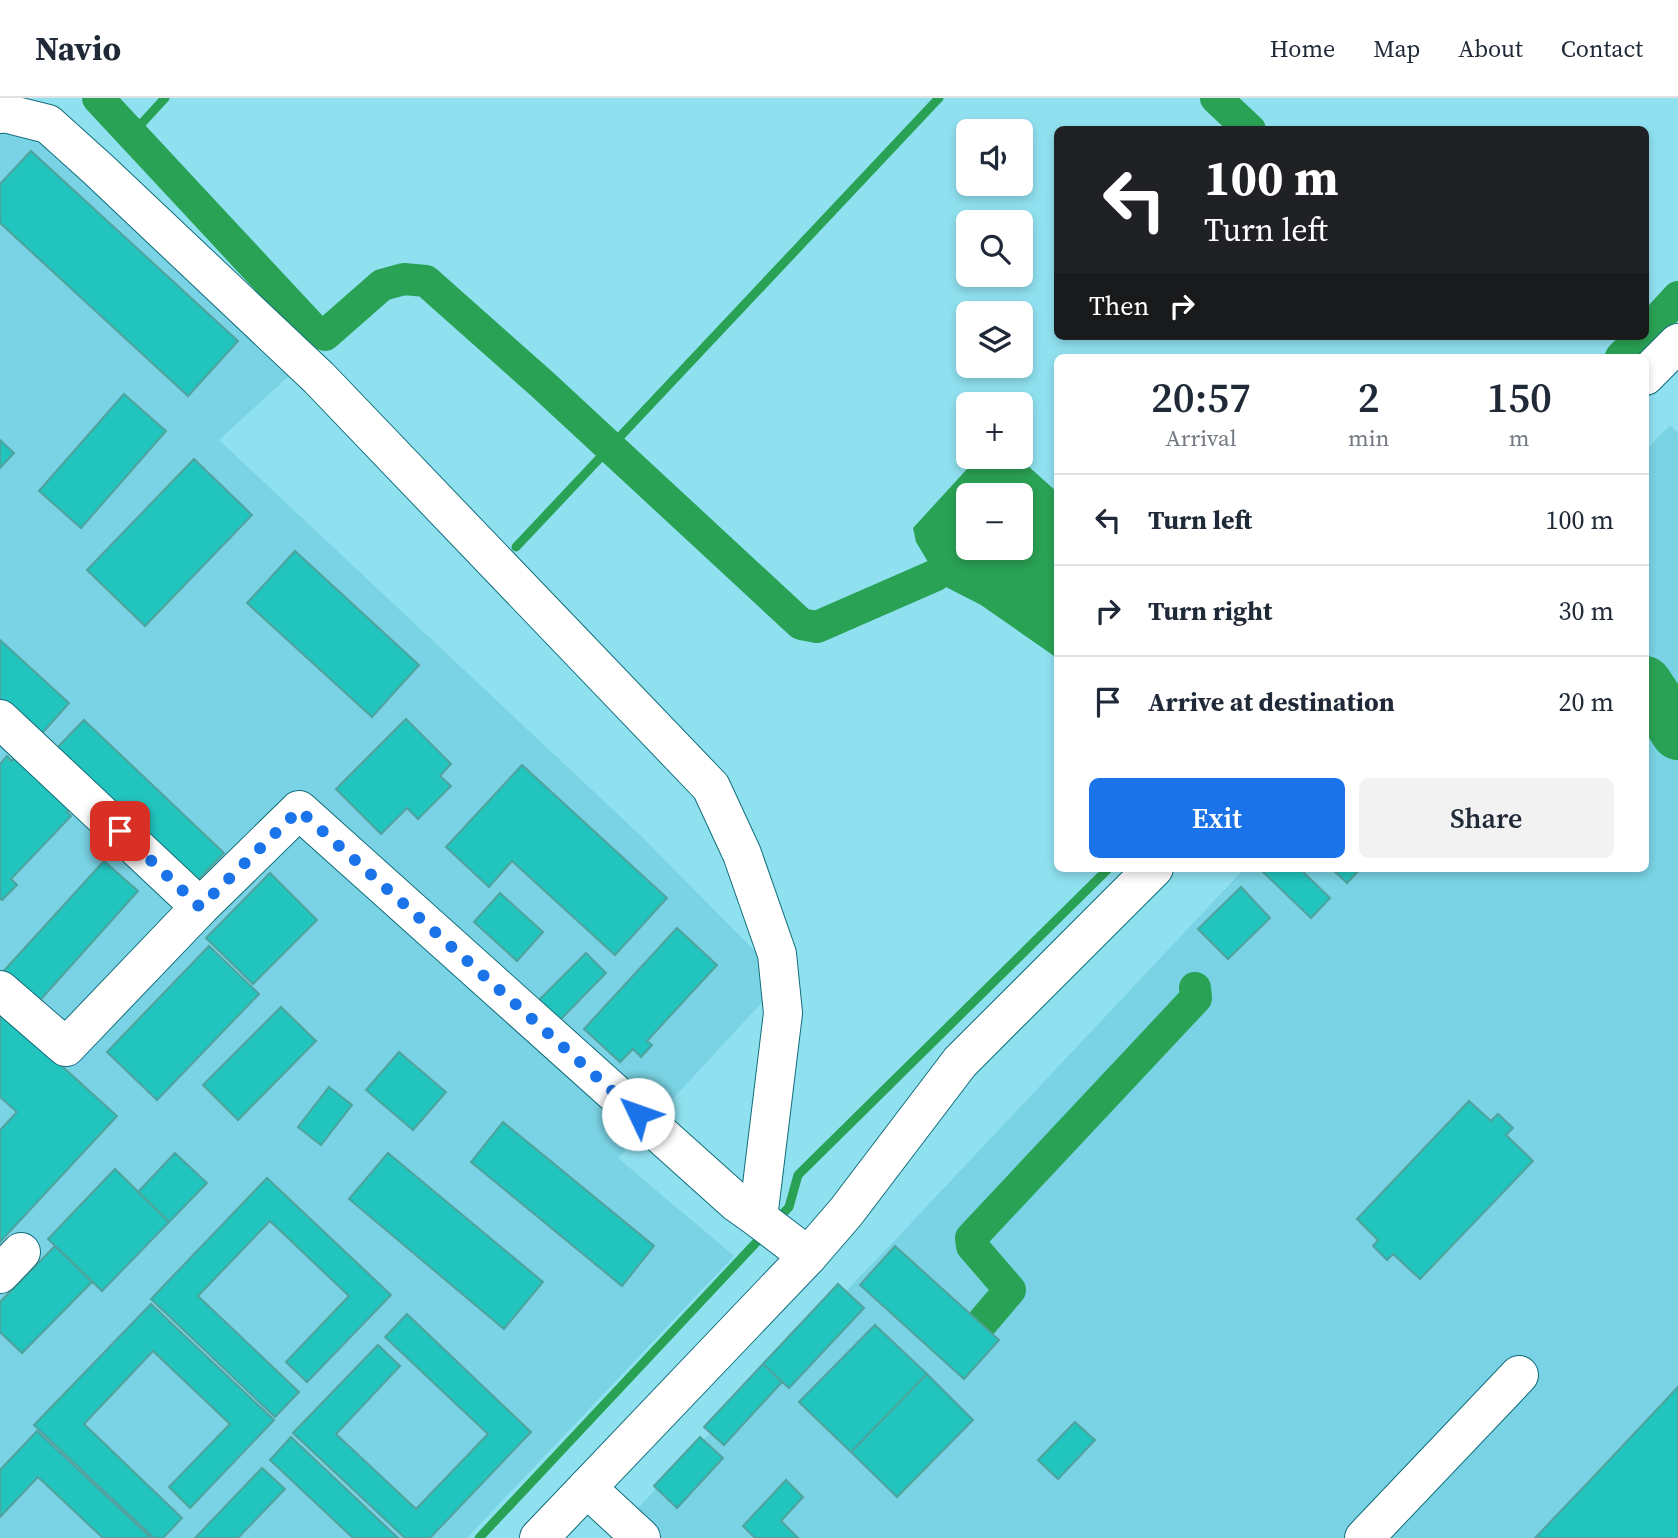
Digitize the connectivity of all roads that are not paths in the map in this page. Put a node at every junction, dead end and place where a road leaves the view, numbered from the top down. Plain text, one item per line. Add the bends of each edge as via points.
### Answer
1 (0, 114) edge
2 (0, 719) edge
3 (1150, 872) edge
4 (200, 907) junction
5 (0, 990) edge
6 (780, 1235) junction
7 (1519, 1375) dead end
8 (587, 1488) junction
9 (539, 1538) edge
10 (641, 1538) edge
11 (1364, 1538) edge

1 - 6 street via 47,124 219,283 319,378 711,787 742,854 777,954 783,1013
2 - 4 street
3 - 6 street via 960,1062 846,1212
4 - 5 street via 66,1047
4 - 6 street via 299,810 737,1203
6 - 8 street
7 - 11 street
8 - 9 street
8 - 10 street

